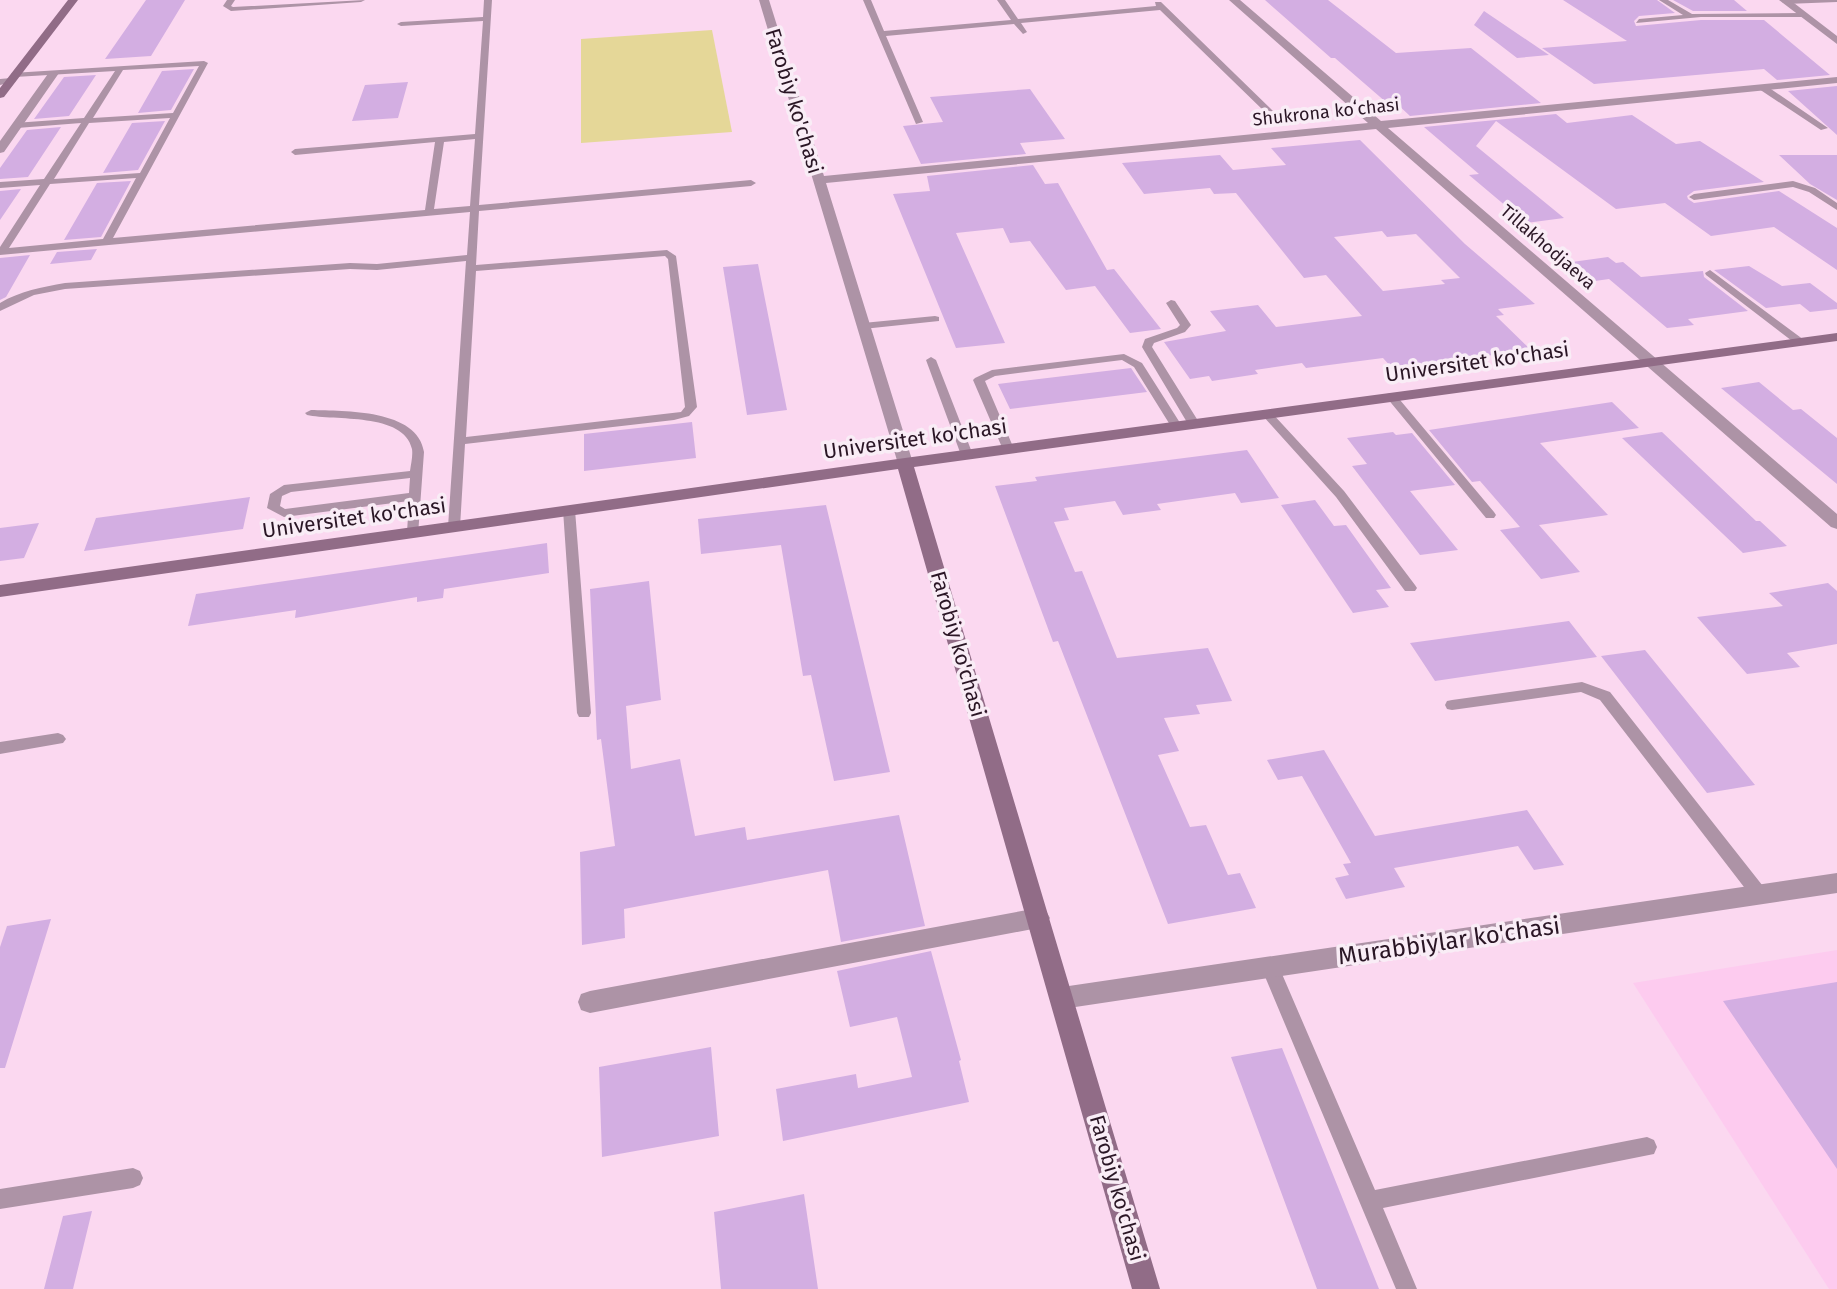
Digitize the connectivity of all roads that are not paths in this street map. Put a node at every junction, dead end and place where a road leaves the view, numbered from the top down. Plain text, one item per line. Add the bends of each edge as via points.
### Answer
1 (73, 0) edge
2 (231, 0) edge
3 (361, 0) edge
4 (488, 0) edge
5 (764, 0) edge
6 (867, 0) edge
7 (1001, 0) edge
8 (1154, 0) edge
9 (1234, 0) edge
10 (1663, 0) edge
11 (1837, 0) edge
12 (1785, 1) edge
13 (310, 2) edge
14 (1162, 8) junction
15 (1803, 15) junction
16 (1691, 16) junction
17 (487, 19) junction
18 (1639, 21) dead end
19 (1015, 22) junction
20 (401, 24) dead end
21 (1023, 32) dead end
22 (881, 34) junction
23 (1837, 41) edge
24 (121, 68) junction
25 (54, 73) junction
26 (9, 79) edge
27 (1837, 80) edge
28 (1762, 87) junction
29 (0, 95) edge
30 (1269, 111) dead end
31 (176, 115) junction
32 (87, 121) junction
33 (919, 122) dead end
34 (17, 125) junction
35 (1379, 125) junction
36 (1824, 128) dead end
37 (480, 136) junction
38 (440, 139) junction
39 (0, 149) edge
40 (295, 152) dead end
41 (143, 174) junction
42 (819, 180) junction
43 (48, 181) junction
44 (751, 183) dead end
45 (0, 185) edge
46 (1694, 197) dead end
47 (1837, 207) edge
48 (474, 209) junction
49 (429, 213) junction
50 (106, 242) junction
51 (1, 252) edge
52 (471, 263) junction
53 (1710, 272) dead end
54 (1171, 303) dead end
55 (0, 308) edge
56 (936, 319) dead end
57 (863, 326) junction
58 (1837, 337) edge
59 (1800, 342) junction
60 (931, 360) dead end
61 (1650, 362) junction
62 (1391, 396) junction
63 (311, 413) dead end
64 (1267, 414) junction
65 (1194, 424) junction
66 (1176, 426) junction
67 (460, 441) junction
68 (1008, 449) junction
69 (967, 454) junction
70 (905, 463) junction
71 (416, 474) junction
72 (415, 496) junction
73 (569, 510) junction
74 (1490, 515) dead end
75 (1837, 523) edge
76 (454, 527) junction
77 (413, 533) junction
78 (1410, 588) dead end
79 (0, 591) edge
80 (1452, 705) dead end
81 (584, 713) dead end
82 (58, 738) dead end
83 (0, 748) edge
84 (1837, 883) edge
85 (1760, 895) junction
86 (1038, 918) junction
87 (1270, 967) junction
88 (1062, 998) junction
89 (590, 1002) dead end
90 (1647, 1147) dead end
91 (133, 1178) dead end
92 (0, 1199) edge
93 (1370, 1201) junction
94 (1146, 1289) edge
95 (1407, 1289) edge

1 - 26 main road
2 - 13 lane via 227,6 231,9
3 - 13 lane
4 - 17 lane
5 - 42 street, Farobiy ko'chasi
6 - 22 lane
7 - 19 lane
8 - 14 lane
9 - 35 street, Tillakhodjaeva
10 - 16 lane
11 - 12 lane
12 - 15 street
14 - 19 lane
14 - 30 lane
15 - 16 lane
15 - 23 street
16 - 18 lane
17 - 20 lane
17 - 37 lane
19 - 21 lane
19 - 22 lane
22 - 33 lane
24 - 25 lane
24 - 31 lane via 204,63
24 - 32 lane
25 - 26 lane
25 - 34 street
26 - 29 main road
27 - 28 street, Shukrona koʻchasi
28 - 35 street, Shukrona koʻchasi
28 - 36 lane
31 - 32 lane
31 - 41 lane
32 - 34 lane
32 - 43 lane
34 - 39 street
35 - 42 street, Shukrona koʻchasi
35 - 61 street, Tillakhodjaeva
37 - 38 lane
37 - 48 lane
38 - 40 lane
38 - 49 lane
41 - 43 lane
41 - 50 lane
42 - 57 street, Farobiy ko'chasi
43 - 45 lane
43 - 51 lane
44 - 48 lane
46 - 47 lane via 1793,184
48 - 49 lane
48 - 52 lane
49 - 50 lane
50 - 51 lane
52 - 55 lane via 350,266 65,286 14,298
52 - 67 lane
52 - 67 lane via 667,253 673,258 691,407 674,417
53 - 59 lane
54 - 65 lane via 1186,325 1149,341 1147,347
56 - 57 lane
57 - 70 street, Farobiy ko'chasi
58 - 59 main road, Universitet ko'chasi
59 - 61 main road, Universitet ko'chasi
60 - 69 lane
61 - 62 main road, Universitet ko'chasi
61 - 75 street, Tillakhodjaeva
62 - 64 main road, Universitet ko'chasi
62 - 74 lane
63 - 71 lane via 397,424 418,448
64 - 65 main road, Universitet ko'chasi
64 - 78 lane via 1340,494
65 - 66 main road, Universitet ko'chasi
66 - 68 main road, Universitet ko'chasi
66 - 68 lane via 1138,365 1124,357 992,373 979,380
67 - 76 lane
68 - 69 main road, Universitet ko'chasi
69 - 70 main road, Universitet ko'chasi
70 - 73 main road, Universitet ko'chasi
70 - 86 main road, Farobiy ko'chasi
71 - 72 lane
71 - 72 lane via 288,488 276,494 273,509 284,513
72 - 77 lane
73 - 76 main road, Universitet ko'chasi
73 - 81 lane
76 - 77 main road, Universitet ko'chasi
77 - 79 main road, Universitet ko'chasi
80 - 85 lane via 1582,687 1605,696
82 - 83 lane
84 - 85 street, Murabbiylar ko'chasi
85 - 87 street, Murabbiylar ko'chasi
86 - 88 main road, Farobiy ko'chasi
86 - 89 street
87 - 88 street, Murabbiylar ko'chasi
87 - 93 lane
88 - 94 main road, Farobiy ko'chasi
90 - 93 lane
91 - 92 lane
93 - 95 lane

